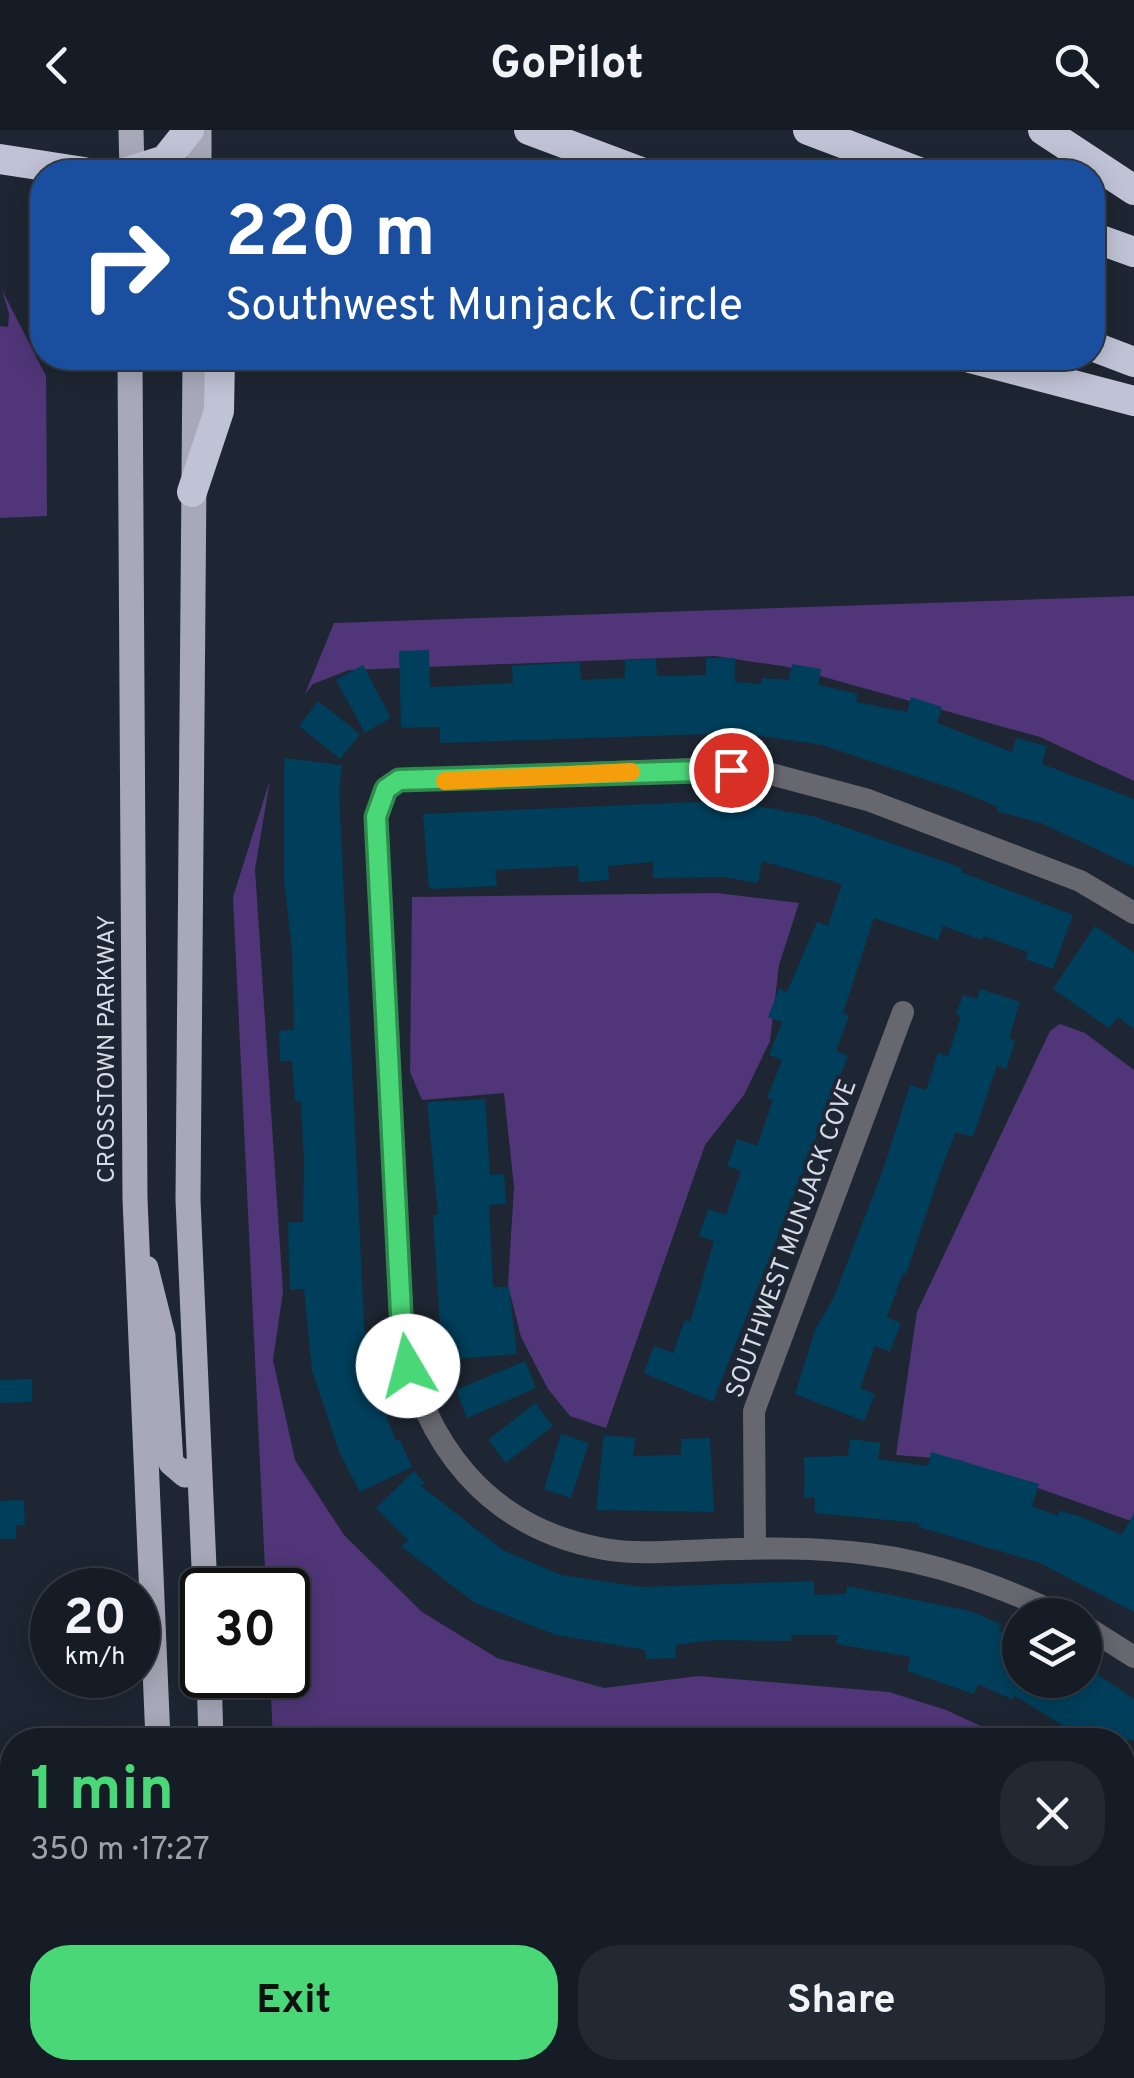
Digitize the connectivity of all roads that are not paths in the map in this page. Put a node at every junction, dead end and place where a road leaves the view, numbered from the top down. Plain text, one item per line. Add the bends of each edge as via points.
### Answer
1 (131, 130) edge
2 (157, 130) edge
3 (188, 130) edge
4 (199, 130) edge
5 (529, 130) edge
6 (808, 130) edge
7 (1043, 130) edge
8 (0, 159) edge
9 (130, 160) edge
10 (170, 160) edge
11 (175, 160) edge
12 (199, 160) edge
13 (609, 160) edge
14 (887, 160) edge
15 (1088, 160) edge
16 (30, 164) edge
17 (1105, 171) edge
18 (1134, 190) edge
19 (1105, 242) edge
20 (1134, 252) edge
21 (1105, 351) edge
22 (1134, 362) edge
23 (130, 370) edge
24 (195, 370) edge
25 (220, 370) edge
26 (1016, 370) edge
27 (1134, 401) edge
28 (192, 492) junction
29 (1134, 913) edge
30 (902, 1012) dead end
31 (137, 1245) junction
32 (199, 1462) junction
33 (755, 1548) junction
34 (204, 1568) edge
35 (1021, 1598) edge
36 (1102, 1637) edge
37 (1134, 1657) edge
38 (209, 1698) edge
39 (157, 1728) edge
40 (210, 1728) edge

1 - 9 main road
2 - 10 highway
3 - 11 highway
4 - 12 main road
5 - 13 highway
6 - 14 highway
7 - 15 highway
8 - 16 highway
17 - 18 highway
19 - 20 highway
21 - 22 highway
23 - 31 main road, CROSSTOWN PARKWAY
24 - 28 main road
25 - 28 highway via 219,411
26 - 27 highway
28 - 32 main road via 188,1200
29 - 33 street via 1080,881 868,800 767,773 692,769 399,780 386,789 376,817 402,1332 422,1410 472,1481 553,1534 606,1549
30 - 33 street, SOUTHWEST MUNJACK COVE via 754,1411
31 - 32 main road via 163,1336 171,1463 184,1475
31 - 39 main road, CROSSTOWN PARKWAY
32 - 34 main road
33 - 35 street via 919,1563
36 - 37 street
38 - 40 main road

